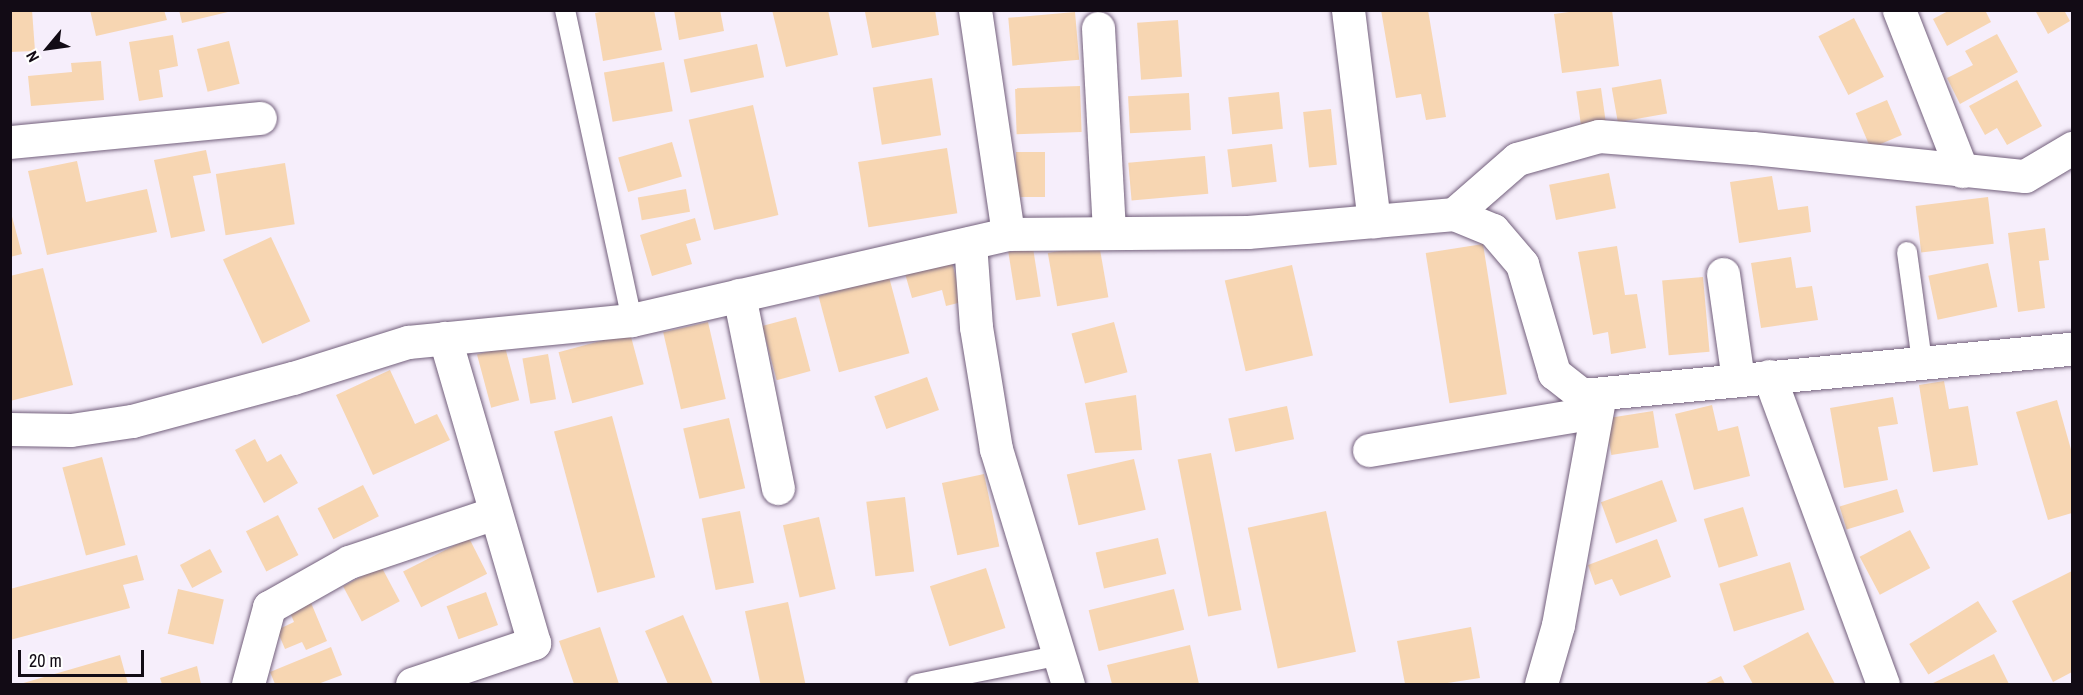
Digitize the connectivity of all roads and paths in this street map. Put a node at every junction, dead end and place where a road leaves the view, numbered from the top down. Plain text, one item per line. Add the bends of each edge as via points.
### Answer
1 (565, 10) edge
2 (975, 10) edge
3 (1348, 10) edge
4 (1899, 10) edge
5 (1098, 28) dead end
6 (260, 118) dead end
7 (10, 141) edge
8 (2073, 148) edge
9 (1962, 171) junction
10 (1454, 214) junction
11 (1374, 221) junction
12 (1109, 233) junction
13 (1008, 234) junction
14 (970, 243) junction
15 (1906, 252) dead end
16 (1723, 274) dead end
17 (739, 295) junction
18 (632, 320) junction
19 (445, 338) junction
20 (2073, 349) edge
21 (1922, 362) junction
22 (1753, 378) junction
23 (1598, 403) junction
24 (10, 429) edge
25 (1369, 450) dead end
26 (778, 488) dead end
27 (495, 513) junction
28 (1065, 670) edge
29 (248, 684) edge
30 (411, 684) edge
31 (916, 684) edge
32 (1541, 684) edge
33 (1883, 684) edge

1 - 18 lane
2 - 13 street
3 - 11 street
4 - 9 street
5 - 12 street
6 - 7 street
8 - 9 street via 2025,176
9 - 10 street via 1599,136 1517,159
10 - 11 street
10 - 23 street via 1492,230 1522,264 1554,373
11 - 12 street via 1248,232
12 - 13 street
13 - 14 street
14 - 17 street
14 - 28 street via 976,327 996,449
15 - 21 lane
16 - 22 street
17 - 18 street
17 - 26 street
18 - 19 street
19 - 24 street via 408,342 293,378 132,420 71,430
19 - 27 street
20 - 21 street
21 - 22 street
22 - 23 street
22 - 33 street
23 - 25 street
23 - 32 street via 1558,626
27 - 29 street via 349,562 269,607
27 - 30 street via 534,643
28 - 31 lane

